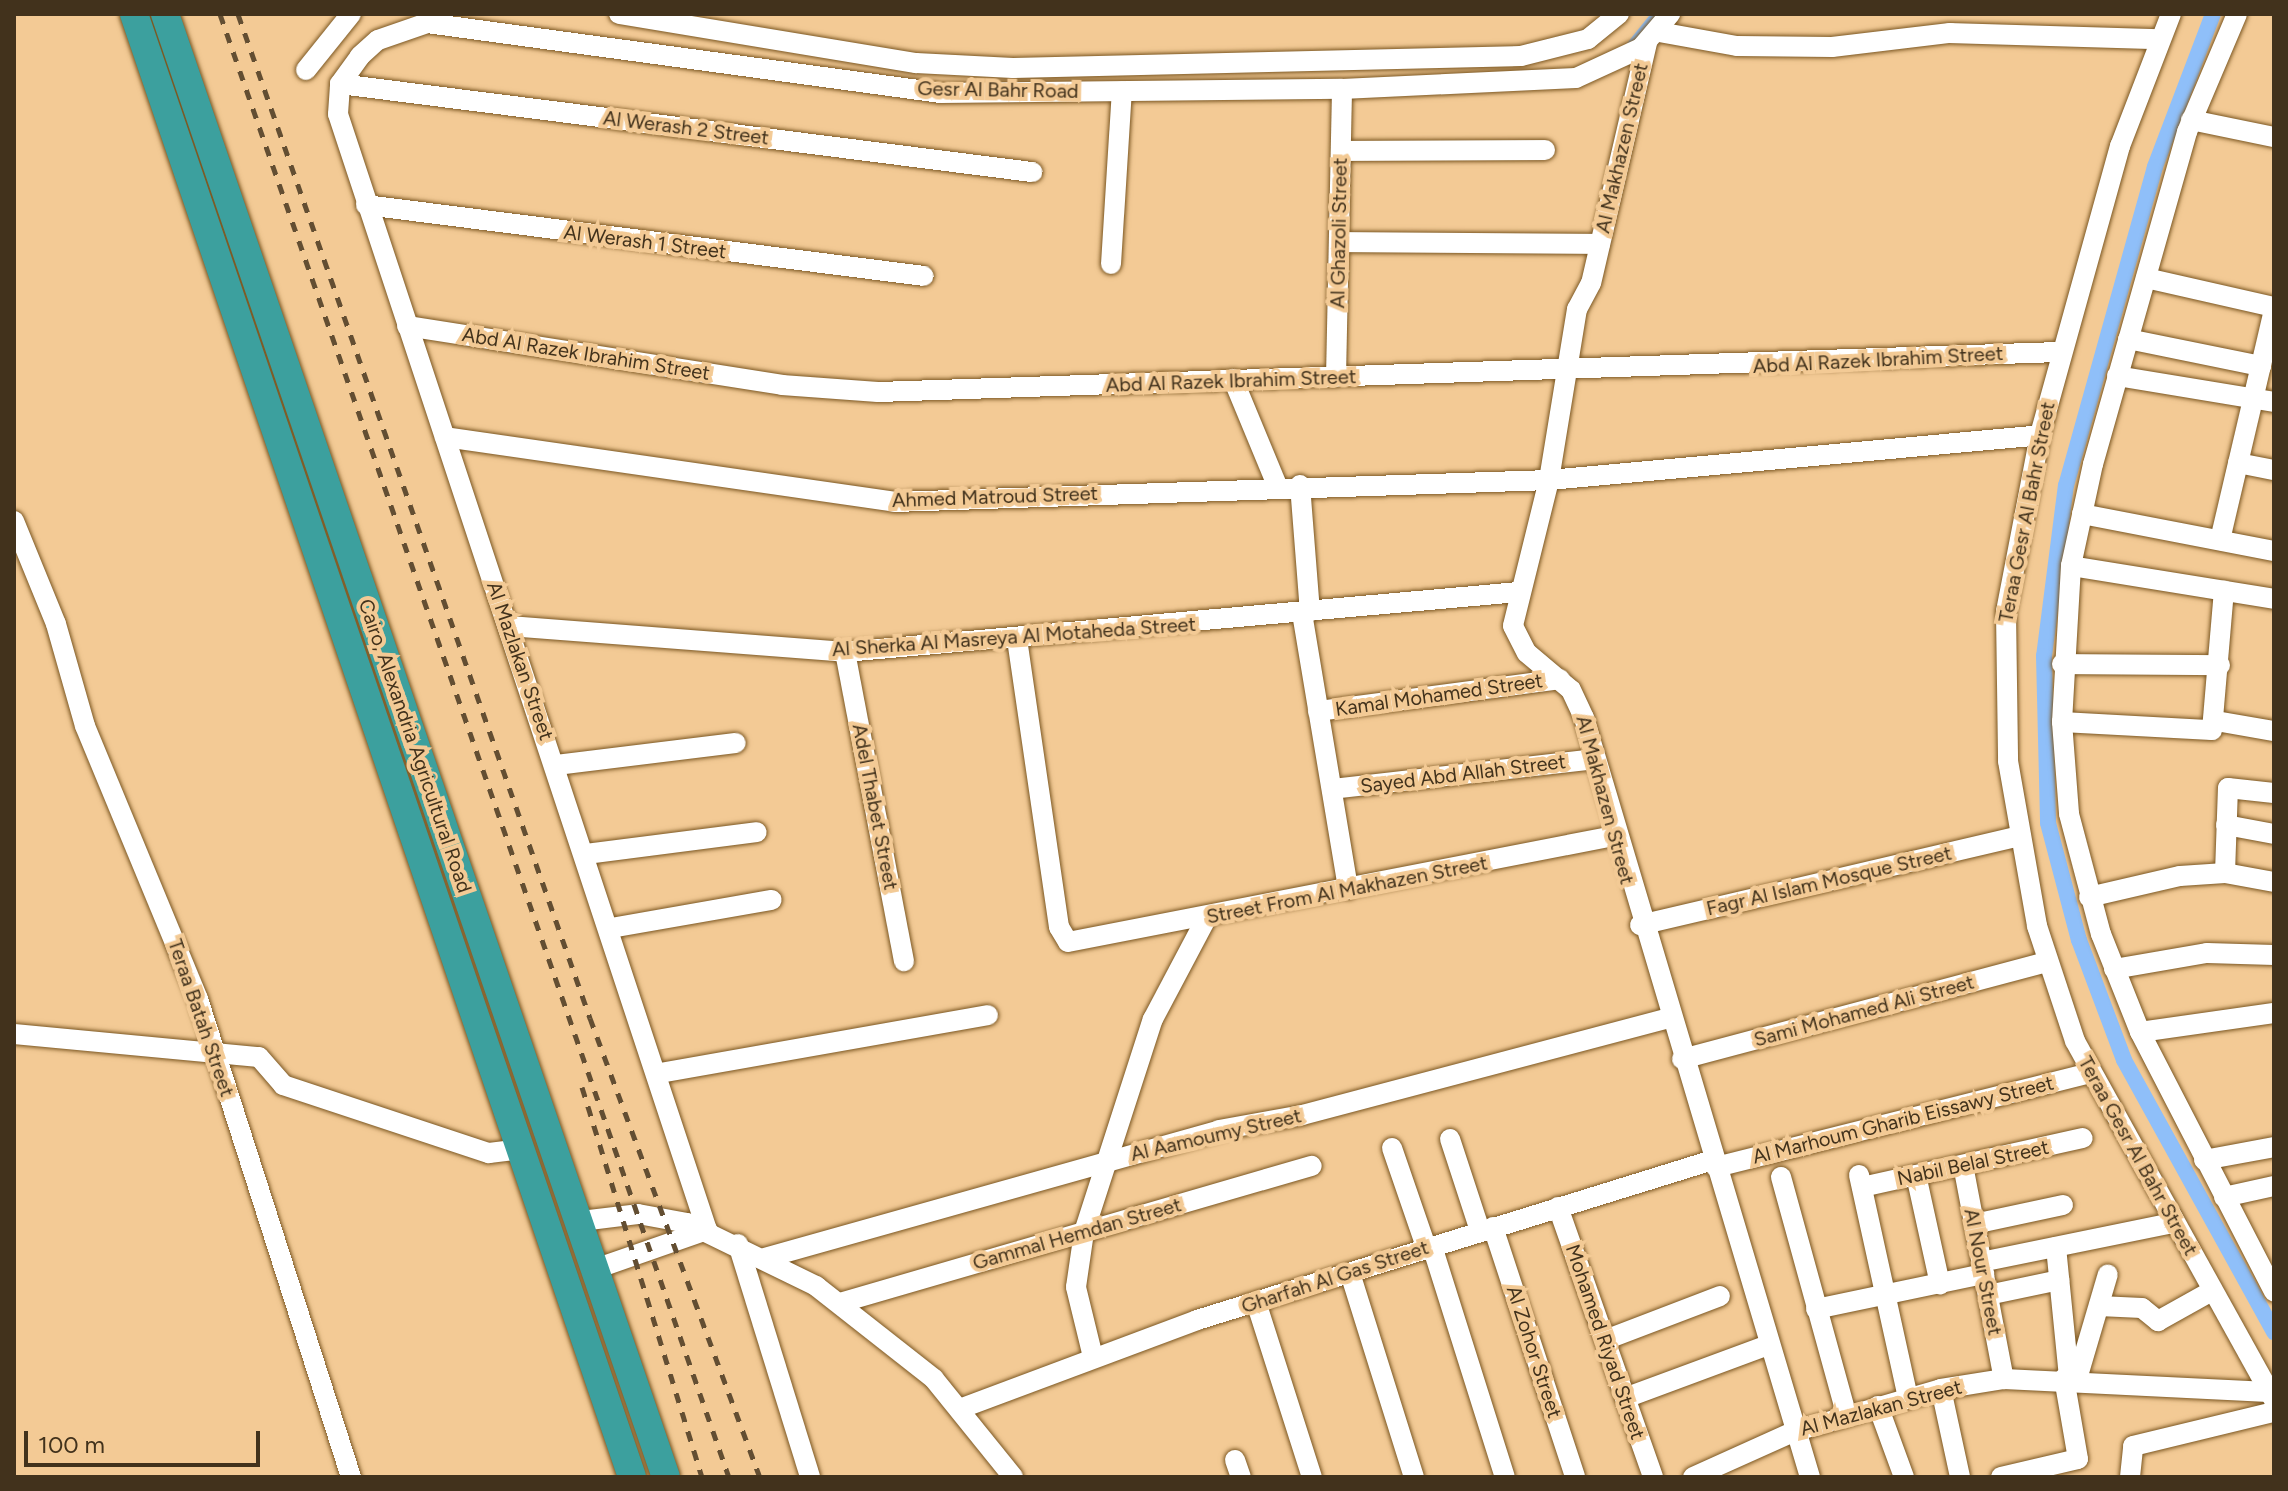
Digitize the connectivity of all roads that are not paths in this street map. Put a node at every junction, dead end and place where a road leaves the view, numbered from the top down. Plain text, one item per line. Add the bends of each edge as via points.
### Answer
1 (134, 14) edge
2 (165, 14) edge
3 (351, 14) edge
4 (619, 14) edge
5 (1619, 14) edge
6 (2171, 14) edge
7 (2237, 14) edge
8 (1658, 30) edge
9 (2158, 39) junction
10 (306, 70) dead end
11 (339, 88) junction
12 (1342, 89) junction
13 (1122, 91) junction
14 (2191, 120) junction
15 (2274, 137) edge
16 (1545, 150) dead end
17 (1341, 151) junction
18 (1032, 172) dead end
19 (366, 205) junction
20 (1340, 242) junction
21 (1600, 244) junction
22 (1111, 264) dead end
23 (924, 276) dead end
24 (2146, 278) junction
25 (2274, 309) edge
26 (407, 326) junction
27 (2128, 339) junction
28 (2059, 352) junction
29 (2266, 358) edge
30 (1569, 374) junction
31 (2117, 376) junction
32 (1336, 377) junction
33 (1233, 379) junction
34 (2253, 398) junction
35 (2274, 402) edge
36 (2040, 435) junction
37 (445, 437) junction
38 (2238, 463) junction
39 (2274, 470) edge
40 (1549, 480) junction
41 (1277, 485) junction
42 (1300, 485) junction
43 (2082, 514) junction
44 (14, 521) edge
45 (2220, 540) junction
46 (2274, 551) edge
47 (2071, 566) junction
48 (2224, 591) junction
49 (1518, 592) junction
50 (2274, 599) edge
51 (1306, 612) junction
52 (509, 626) junction
53 (1017, 639) junction
54 (845, 652) junction
55 (2062, 664) junction
56 (2220, 665) junction
57 (1560, 679) junction
58 (1318, 711) junction
59 (2062, 722) junction
60 (2216, 724) junction
61 (2274, 731) edge
62 (736, 743) dead end
63 (1594, 759) junction
64 (556, 765) junction
65 (1332, 789) junction
66 (2274, 793) edge
67 (2226, 825) junction
68 (757, 832) dead end
69 (2274, 834) edge
70 (1614, 836) junction
71 (2018, 836) junction
72 (586, 854) junction
73 (2225, 873) junction
74 (2274, 882) edge
75 (1348, 889) junction
76 (2089, 897) junction
77 (772, 900) dead end
78 (1207, 917) junction
79 (1640, 925) junction
80 (611, 928) junction
81 (2274, 955) edge
82 (904, 961) dead end
83 (2046, 962) junction
84 (2114, 969) junction
85 (2274, 1013) edge
86 (988, 1015) dead end
87 (1669, 1018) junction
88 (2140, 1032) junction
89 (14, 1034) edge
90 (215, 1058) junction
91 (1682, 1059) junction
92 (660, 1073) junction
93 (2091, 1073) junction
94 (2083, 1138) dead end
95 (1450, 1139) dead end
96 (2274, 1147) edge
97 (1392, 1148) dead end
98 (522, 1149) junction
99 (1110, 1159) junction
100 (2204, 1160) junction
101 (1715, 1164) junction
102 (1963, 1165) junction
103 (1312, 1166) dead end
104 (1916, 1175) junction
105 (1781, 1177) dead end
106 (2274, 1186) edge
107 (2224, 1197) junction
108 (2063, 1205) dead end
109 (1558, 1207) junction
110 (581, 1221) junction
111 (2173, 1223) junction
112 (1974, 1224) junction
113 (1487, 1229) junction
114 (707, 1230) junction
115 (1084, 1232) junction
116 (738, 1244) junction
117 (1429, 1246) junction
118 (2056, 1247) junction
119 (765, 1258) junction
120 (1983, 1268) junction
121 (595, 1269) junction
122 (1350, 1273) junction
123 (2108, 1274) dead end
124 (2059, 1280) junction
125 (1940, 1284) junction
126 (2212, 1291) junction
127 (2274, 1292) edge
128 (1885, 1295) junction
129 (1988, 1295) junction
130 (1720, 1296) dead end
131 (843, 1302) junction
132 (1256, 1302) junction
133 (2099, 1306) junction
134 (1816, 1309) junction
135 (1605, 1340) junction
136 (1768, 1345) junction
137 (1093, 1357) junction
138 (2004, 1379) junction
139 (2070, 1379) junction
140 (1941, 1389) junction
141 (1625, 1398) junction
142 (1908, 1398) junction
143 (2272, 1401) edge
144 (1878, 1406) junction
145 (962, 1408) junction
146 (1847, 1416) junction
147 (1793, 1432) junction
148 (2128, 1467) edge
149 (351, 1477) edge
150 (632, 1477) edge
151 (666, 1477) edge
152 (810, 1477) edge
153 (1013, 1477) edge
154 (1312, 1477) edge
155 (1414, 1477) edge
156 (1505, 1477) edge
157 (1575, 1477) edge
158 (1653, 1477) edge
159 (1694, 1477) edge
160 (1810, 1477) edge
161 (1904, 1477) edge
162 (1960, 1477) edge
163 (2001, 1477) edge

1 - 98 highway, Cairo, Alexandria Agricultural Road
2 - 110 highway, Cairo, Alexandria Agricultural Road
3 - 10 street
4 - 5 street, Gesr Al Bahr Road via 916,63 1013,68 1521,56 1588,39
6 - 9 street, Teraa Gesr Al Bahr Street
7 - 14 street
8 - 9 street via 1737,46 1832,47 1939,33
8 - 12 street, Gesr Al Bahr Road via 1576,78
8 - 21 street, Al Makhazen Street
9 - 28 street, Teraa Gesr Al Bahr Street
11 - 13 street, Gesr Al Bahr Road via 378,40 427,23 941,93
11 - 18 street, Al Werash 2 Street
11 - 19 street, Al Mazlakan Street
12 - 13 street, Gesr Al Bahr Road
12 - 17 street, Al Ghazoli Street
13 - 22 street
14 - 15 street
14 - 24 street
16 - 17 street
17 - 20 street, Al Ghazoli Street
19 - 23 street, Al Werash 1 Street
19 - 26 street, Al Mazlakan Street
20 - 21 street
20 - 32 street, Al Ghazoli Street
21 - 30 street, Al Makhazen Street via 1577,309
24 - 25 street
24 - 27 street
25 - 29 street
26 - 33 street, Abd Al Razek Ibrahim Street via 836,390
26 - 37 street, Al Mazlakan Street
27 - 29 street
27 - 31 street
28 - 30 street, Abd Al Razek Ibrahim Street
28 - 36 street, Teraa Gesr Al Bahr Street
29 - 34 street
30 - 32 street, Abd Al Razek Ibrahim Street
30 - 40 street, Al Makhazen Street
31 - 34 street
31 - 43 street
32 - 33 street, Abd Al Razek Ibrahim Street
33 - 41 street
34 - 35 street
34 - 38 street
36 - 40 street, Ahmed Matroud Street
36 - 71 street, Teraa Gesr Al Bahr Street via 2003,654
37 - 41 street, Ahmed Matroud Street via 879,501
37 - 52 street, Al Mazlakan Street
38 - 39 street
38 - 45 street
40 - 42 street, Ahmed Matroud Street
40 - 49 street, Al Makhazen Street
41 - 42 street, Ahmed Matroud Street
42 - 51 street
43 - 45 street
43 - 47 street
44 - 90 street, Teraa Batah Street via 56,624 85,726 185,960
45 - 46 street
47 - 48 street
47 - 55 street
48 - 50 street
48 - 56 street
49 - 51 street, Al Sherka Al Masreya Al Motaheda Street
49 - 57 street, Al Makhazen Street via 1518,640
51 - 53 street, Al Sherka Al Masreya Al Motaheda Street
51 - 58 street
52 - 54 street, Al Sherka Al Masreya Al Motaheda Street
52 - 64 street, Al Mazlakan Street
53 - 54 street, Al Sherka Al Masreya Al Motaheda Street
53 - 78 street, Street From Al Makhazen Street via 1059,927 1068,942
54 - 82 street, Adel Thabet Street
55 - 56 street
55 - 59 street
56 - 60 street
57 - 58 street, Kamal Mohamed Street
57 - 63 street, Al Makhazen Street via 1579,703
58 - 65 street
59 - 60 street
59 - 76 street via 2069,814
60 - 61 street
62 - 64 street
63 - 65 street, Sayed Abd Allah Street
63 - 70 street, Al Makhazen Street
64 - 72 street, Al Mazlakan Street
65 - 75 street
66 - 67 street via 2228,788
67 - 69 street
67 - 73 street
68 - 72 street
70 - 75 street, Street From Al Makhazen Street
70 - 79 street, Al Makhazen Street
71 - 79 street, Fagr Al Islam Mosque Street
71 - 83 street, Teraa Gesr Al Bahr Street
72 - 80 street, Al Mazlakan Street
73 - 74 street
73 - 76 street
75 - 78 street, Street From Al Makhazen Street
76 - 84 street
77 - 80 street
78 - 99 street via 1153,1019
79 - 87 street, Al Makhazen Street
80 - 92 street, Al Mazlakan Street
81 - 84 street via 2207,953
83 - 91 street, Sami Mohamed Ali Street
83 - 93 street, Teraa Gesr Al Bahr Street
84 - 88 street
85 - 88 street
86 - 92 street
87 - 91 street, Al Makhazen Street
87 - 99 street, Al Aamoumy Street
88 - 100 street
89 - 90 street
90 - 98 street via 259,1057 283,1085 489,1153
90 - 149 street, Teraa Batah Street
91 - 101 street, Al Makhazen Street
92 - 114 street, Al Mazlakan Street
93 - 101 street, Al Marhoum Gharib Eissawy Street
93 - 111 street, Teraa Gesr Al Bahr Street
94 - 102 street, Nabil Belal Street
95 - 113 street, Al Zohor Street
96 - 100 street
97 - 117 street
98 - 150 highway, Cairo, Alexandria Agricultural Road
99 - 115 street
99 - 119 street, Al Aamoumy Street
100 - 107 street
101 - 109 street, Gharfah Al Gas Street
101 - 136 street, Al Makhazen Street
102 - 104 street, Nabil Belal Street
102 - 112 street, Al Nour Street
103 - 115 street, Gammal Hemdan Street
104 - 125 street
104 - 128 street, Nabil Belal Street via 1861,1181
105 - 134 street
106 - 107 street
107 - 127 street
108 - 112 street
109 - 113 street, Gharfah Al Gas Street
109 - 135 street, Mohamed Riyad Street
110 - 114 street via 645,1214
110 - 121 highway, Cairo, Alexandria Agricultural Road
111 - 118 street
111 - 126 street, Teraa Gesr Al Bahr Street
112 - 120 street, Al Nour Street
113 - 117 street, Gharfah Al Gas Street
113 - 157 street, Al Zohor Street
114 - 116 street
114 - 121 street
115 - 131 street, Gammal Hemdan Street
115 - 137 street via 1076,1287
116 - 119 street
116 - 152 street
117 - 122 street, Gharfah Al Gas Street
117 - 156 street
118 - 120 street
118 - 124 street
119 - 131 street
120 - 125 street
120 - 129 street, Al Nour Street
121 - 151 highway, Cairo, Alexandria Agricultural Road
122 - 132 street, Gharfah Al Gas Street
122 - 155 street
123 - 133 street
124 - 129 street
124 - 139 street
125 - 128 street
126 - 133 street via 2158,1321 2142,1308
126 - 143 street, Teraa Gesr Al Bahr Street
128 - 134 street
128 - 142 street
129 - 138 street, Al Nour Street
130 - 135 street
131 - 145 street
132 - 137 street, Gharfah Al Gas Street
132 - 154 street
133 - 139 street
134 - 146 street
135 - 141 street, Mohamed Riyad Street
136 - 141 street
136 - 147 street, Al Makhazen Street
137 - 145 street, Gharfah Al Gas Street
138 - 139 street, Al Mazlakan Street
138 - 140 street, Al Mazlakan Street
139 - 143 street, Al Mazlakan Street
139 - 163 street via 2078,1459
140 - 142 street, Al Mazlakan Street
140 - 162 street
141 - 158 street, Mohamed Riyad Street
142 - 144 street, Al Mazlakan Street
143 - 148 street via 2139,1444
144 - 146 street, Al Mazlakan Street
144 - 161 street
145 - 153 street
146 - 147 street, Al Mazlakan Street
147 - 159 street, Al Mazlakan Street
147 - 160 street, Al Makhazen Street

